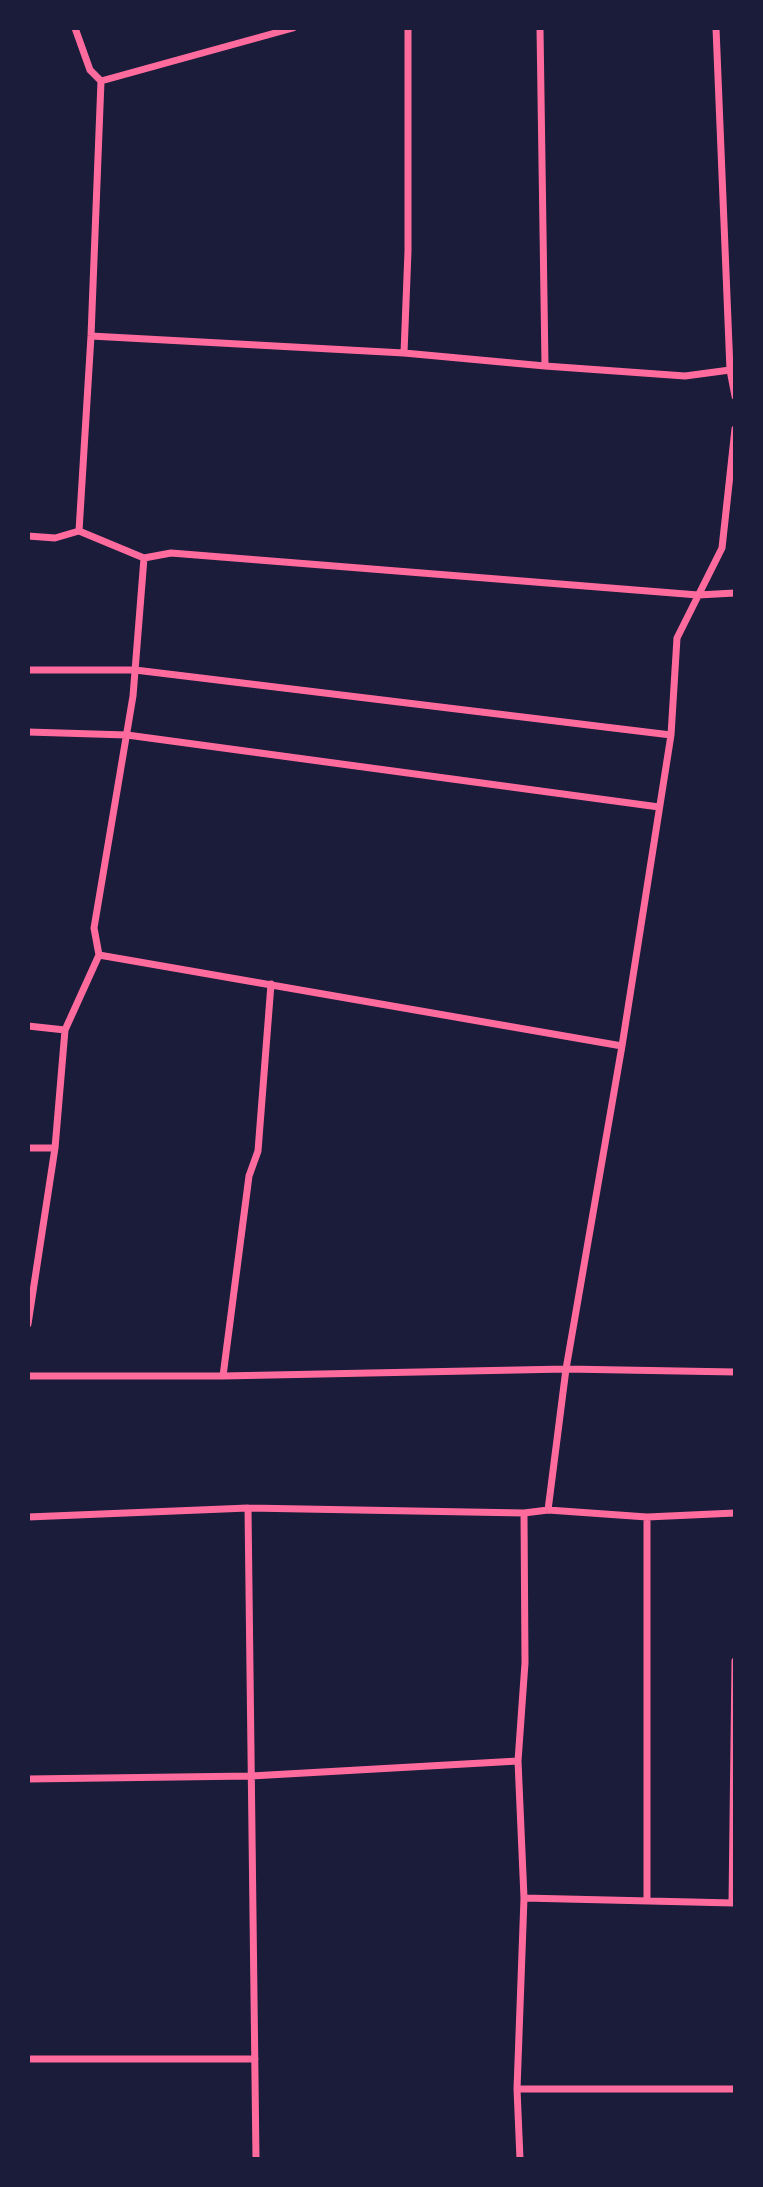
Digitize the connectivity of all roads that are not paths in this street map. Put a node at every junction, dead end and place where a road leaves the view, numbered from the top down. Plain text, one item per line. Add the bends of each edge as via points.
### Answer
1 (75, 28) edge
2 (293, 28) edge
3 (408, 28) edge
4 (540, 28) edge
5 (716, 28) edge
6 (101, 81) junction
7 (91, 336) junction
8 (404, 353) junction
9 (545, 366) junction
10 (732, 369) edge
11 (735, 396) edge
12 (735, 429) edge
13 (79, 531) junction
14 (28, 536) edge
15 (144, 558) junction
16 (735, 593) edge
17 (698, 595) junction
18 (28, 670) edge
19 (135, 670) junction
20 (28, 732) edge
21 (127, 735) junction
22 (671, 735) junction
23 (659, 807) junction
24 (99, 955) junction
25 (271, 984) junction
26 (28, 1026) edge
27 (65, 1030) junction
28 (622, 1046) junction
29 (28, 1147) edge
30 (55, 1148) junction
31 (28, 1324) edge
32 (566, 1369) junction
33 (735, 1372) edge
34 (28, 1376) edge
35 (223, 1376) junction
36 (248, 1508) junction
37 (548, 1510) junction
38 (524, 1513) junction
39 (735, 1513) edge
40 (28, 1517) edge
41 (646, 1517) junction
42 (735, 1661) edge
43 (518, 1761) junction
44 (251, 1776) junction
45 (28, 1779) edge
46 (524, 1898) junction
47 (647, 1900) junction
48 (733, 1903) edge
49 (28, 2059) edge
50 (255, 2059) junction
51 (517, 2089) junction
52 (735, 2089) edge
53 (256, 2159) edge
54 (520, 2159) edge

1 - 6 street via 90,70
2 - 6 street
3 - 8 street
4 - 9 street
5 - 10 street
6 - 7 street
7 - 8 street
7 - 13 street
8 - 9 street
9 - 10 street via 685,376
10 - 11 street
12 - 17 street via 722,548
13 - 14 street via 55,538
13 - 15 street
15 - 17 street via 171,553
15 - 19 street
16 - 17 street
17 - 22 street via 677,638
18 - 19 street
19 - 21 street
19 - 22 street
20 - 21 street
21 - 23 street
21 - 24 street via 93,928
22 - 23 street
23 - 28 street
24 - 25 street
24 - 27 street
25 - 28 street
25 - 35 street via 258,1151 249,1176
26 - 27 street
27 - 30 street
28 - 32 street
29 - 30 street
30 - 31 street
32 - 33 street
32 - 35 street
32 - 37 street
34 - 35 street
36 - 38 street
36 - 40 street
36 - 44 street
37 - 38 street
37 - 41 street
38 - 43 street via 525,1663
39 - 41 street
41 - 47 street
42 - 48 street
43 - 44 street
43 - 46 street
44 - 45 street
44 - 50 street
46 - 47 street
46 - 51 street
47 - 48 street
49 - 50 street
50 - 53 street
51 - 52 street
51 - 54 street

